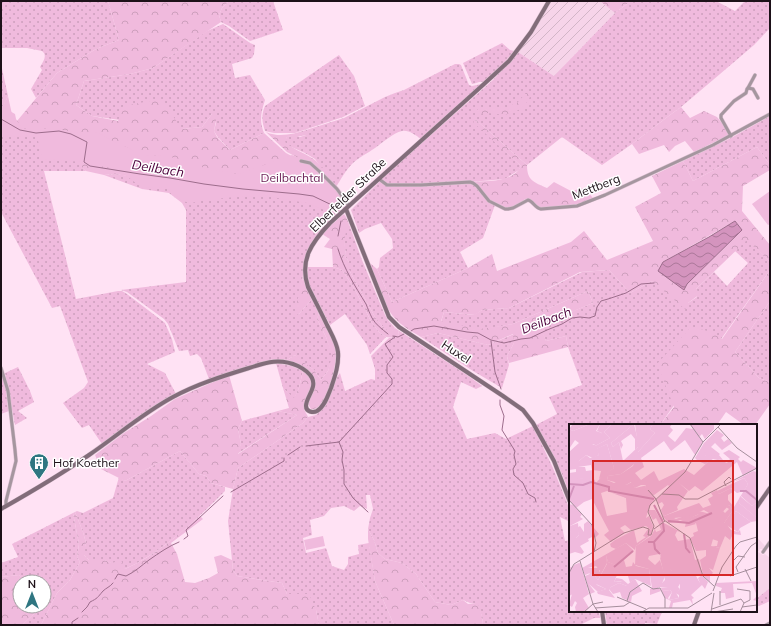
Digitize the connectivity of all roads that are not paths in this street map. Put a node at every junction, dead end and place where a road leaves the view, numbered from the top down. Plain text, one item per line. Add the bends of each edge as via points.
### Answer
1 (549, 1) edge
2 (755, 76) dead end
3 (748, 88) junction
4 (758, 98) dead end
5 (770, 114) edge
6 (731, 136) junction
7 (302, 161) dead end
8 (379, 179) junction
9 (348, 207) junction
10 (1, 368) edge
11 (770, 488) edge
12 (569, 499) edge
13 (6, 506) junction
14 (757, 507) edge
15 (1, 509) edge
16 (770, 542) edge
17 (763, 552) dead end
18 (602, 612) edge
19 (699, 612) edge
20 (770, 623) edge
21 (604, 625) edge
22 (694, 625) edge
23 (766, 625) edge

1 - 8 main road, Elberfelder Straße via 531,32 509,61
2 - 3 street
3 - 4 street via 753,89
3 - 6 street via 746,93 734,100 721,115
5 - 6 street, Mettberg
6 - 8 street, Mettberg via 574,207 538,209 528,200 505,209 490,201 470,182 387,185
7 - 9 street via 310,163 319,171 337,189
8 - 9 main road, Elberfelder Straße
9 - 12 main road, Huxel via 389,317 523,410 554,461
9 - 13 main road, Elberfelder Straße via 316,240 306,261 308,287 338,350 335,375 321,408 313,412 307,410 313,380 299,367 271,361 240,370 174,396 59,475
10 - 13 street via 8,391 16,450
11 - 14 main road
13 - 15 main road, Elberfelder Straße
16 - 17 street
18 - 21 main road
19 - 22 main road
20 - 23 street

